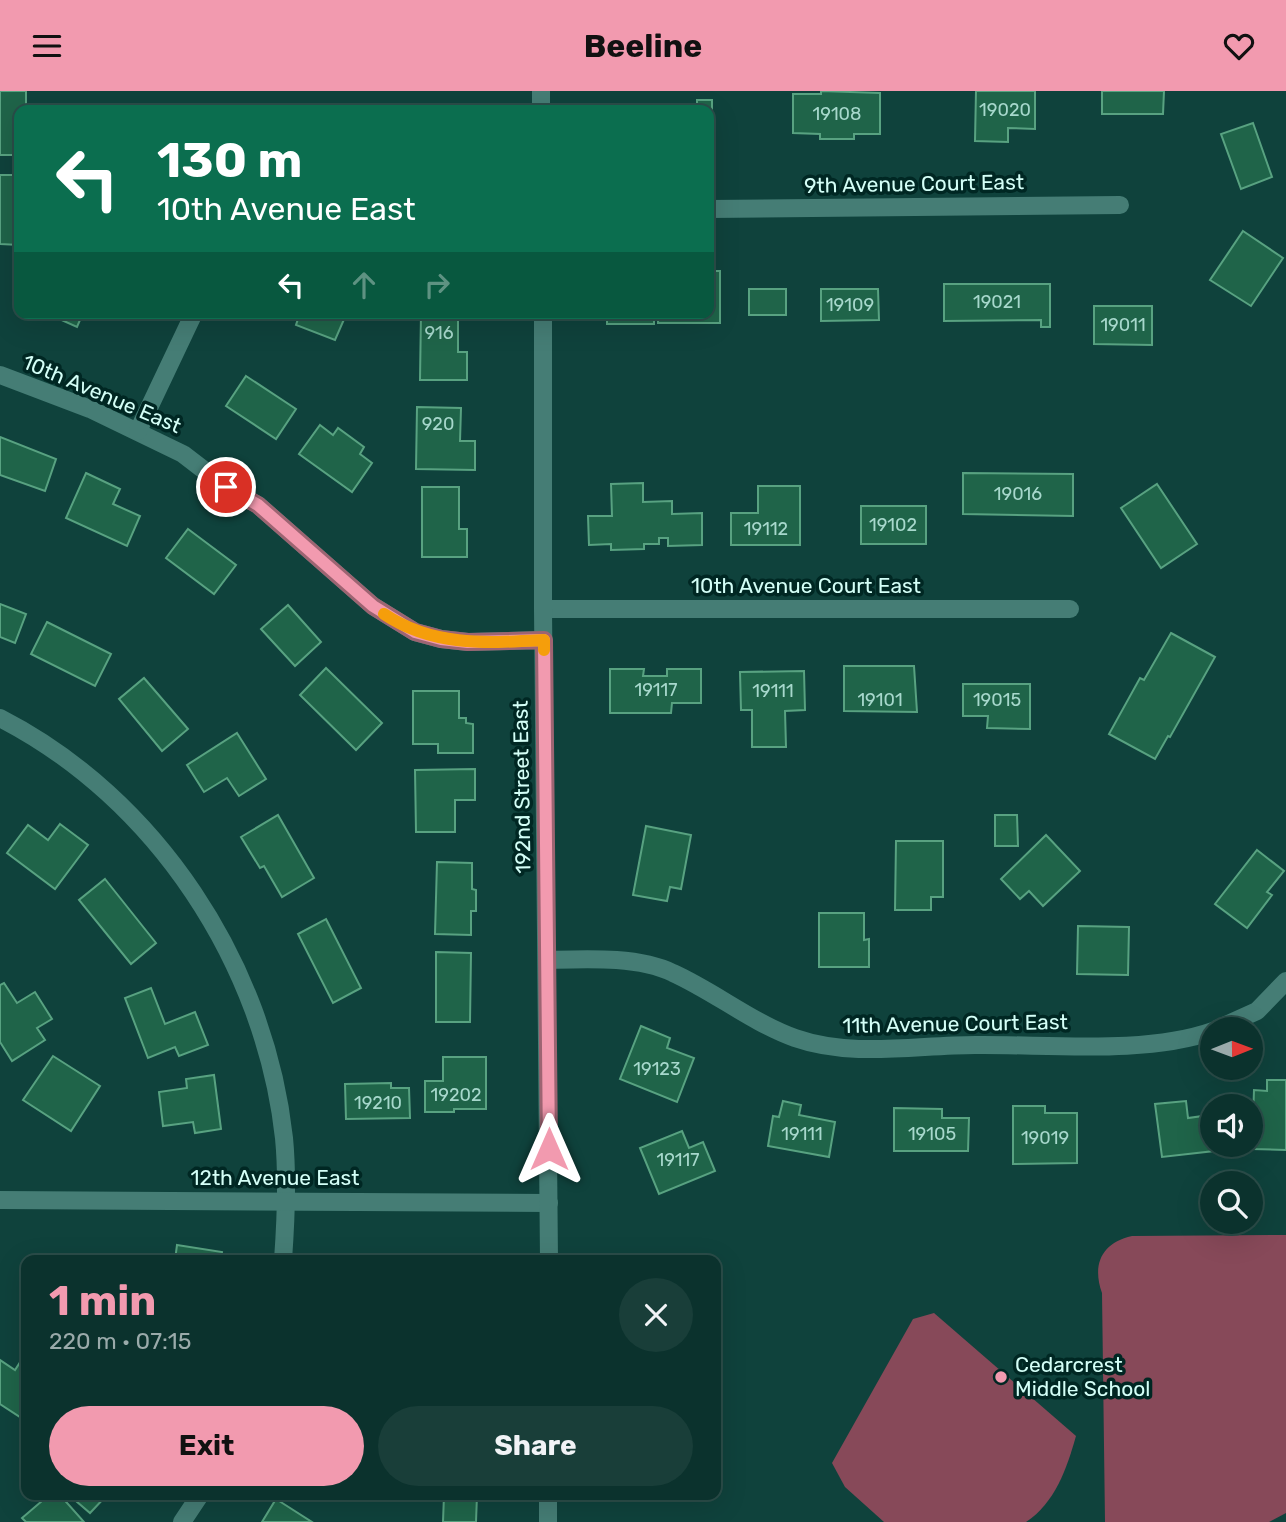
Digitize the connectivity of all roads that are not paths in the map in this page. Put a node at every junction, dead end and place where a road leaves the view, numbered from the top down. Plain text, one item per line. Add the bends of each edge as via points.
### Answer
1 (1120, 205) dead end
2 (714, 209) edge
3 (191, 319) edge
4 (543, 319) edge
5 (0, 375) edge
6 (138, 431) junction
7 (543, 609) junction
8 (1070, 609) dead end
9 (544, 640) junction
10 (0, 718) edge
11 (547, 960) junction
12 (1286, 981) edge
13 (1244, 1017) edge
14 (1200, 1035) edge
15 (0, 1201) edge
16 (287, 1201) junction
17 (549, 1203) junction
18 (284, 1255) edge
19 (549, 1255) edge
20 (197, 1500) edge
21 (548, 1500) edge
22 (182, 1522) edge
23 (548, 1522) edge

1 - 2 street, 9th Avenue Court East
3 - 6 street
4 - 7 street, 192nd Street East
5 - 6 street, 10th Avenue East
6 - 9 street, 10th Avenue East via 183,454 258,505 373,606 415,632 468,642
7 - 8 street, 10th Avenue Court East
7 - 9 street, 192nd Street East
9 - 11 street, 192nd Street East
10 - 16 street via 70,762 118,803 162,849 199,901 255,1014 273,1075 284,1137
11 - 14 street, 11th Avenue Court East via 602,959 650,965 672,972 775,1028 831,1048 1110,1045
11 - 17 street, 192nd Street East
12 - 13 street, 11th Avenue Court East via 1257,1011
15 - 16 street, 12th Avenue East
16 - 17 street, 12th Avenue East
16 - 18 street
17 - 19 street, 192nd Street East
20 - 22 street
21 - 23 street

